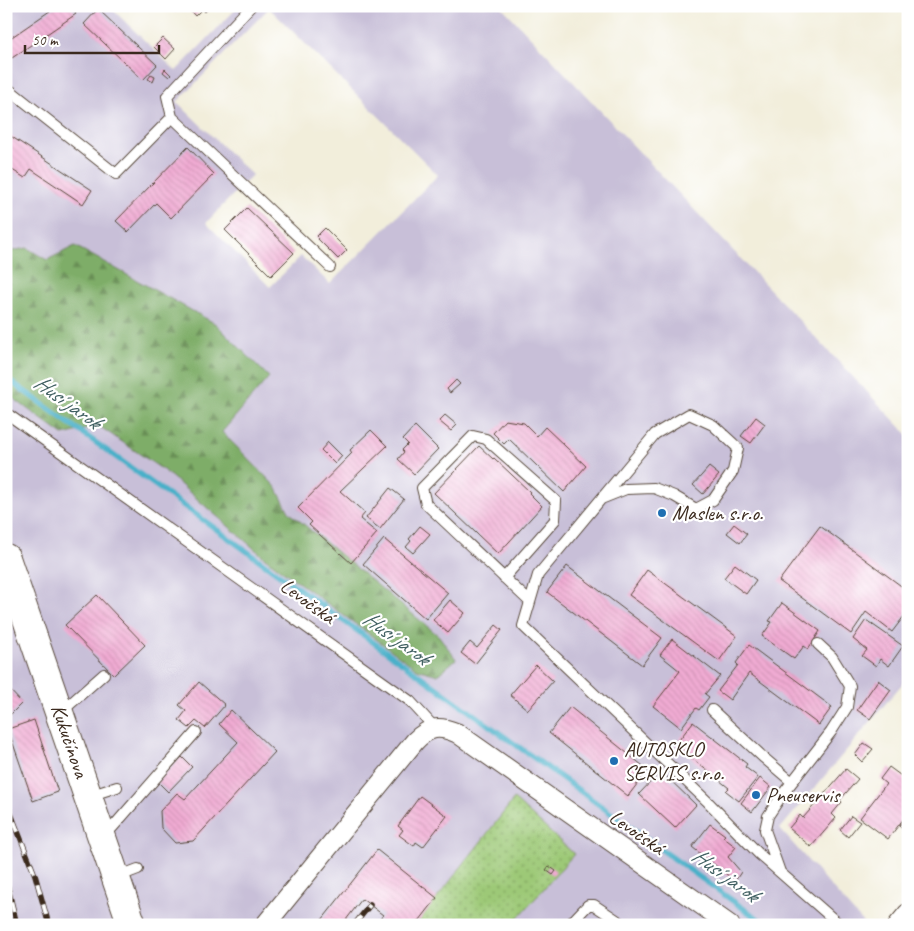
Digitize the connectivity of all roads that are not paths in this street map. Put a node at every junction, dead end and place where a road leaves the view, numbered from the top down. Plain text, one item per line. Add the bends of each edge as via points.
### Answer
1 (251, 6) edge
2 (6, 87) edge
3 (172, 117) junction
4 (330, 267) dead end
5 (6, 413) edge
6 (601, 499) junction
7 (6, 558) edge
8 (504, 578) junction
9 (530, 602) junction
10 (818, 644) dead end
11 (104, 674) dead end
12 (58, 708) junction
13 (712, 710) dead end
14 (435, 728) junction
15 (196, 732) dead end
16 (792, 782) junction
17 (117, 787) dead end
18 (89, 796) junction
19 (101, 832) junction
20 (780, 873) junction
21 (908, 913) edge
22 (132, 925) edge
23 (266, 925) edge
24 (569, 925) edge
25 (624, 925) edge
26 (730, 925) edge
27 (840, 925) edge
28 (898, 925) edge

1 - 3 lane via 167,96
2 - 3 lane via 116,174
3 - 4 lane
5 - 14 lane, Levočská via 410,702
6 - 6 lane via 654,434 689,414 713,425 738,448 734,471 713,500 696,509 654,488 626,489
6 - 9 lane via 538,575
7 - 12 street, Kukučínova
8 - 8 lane via 426,504 422,488 473,436 486,439 556,501 555,520
8 - 9 lane
9 - 20 lane via 523,626
10 - 16 lane via 832,656 850,686 847,707
11 - 12 lane via 69,705
12 - 18 street, Kukučínova
13 - 16 lane
14 - 23 street via 424,732 415,741
14 - 26 street, Levočská via 447,728 457,733
15 - 19 lane via 112,828
16 - 20 lane via 768,816 766,830
17 - 18 lane
18 - 19 street, Kukučínova
19 - 22 street, Kukučínova via 127,873
20 - 27 lane
21 - 28 street
24 - 25 lane via 588,905

